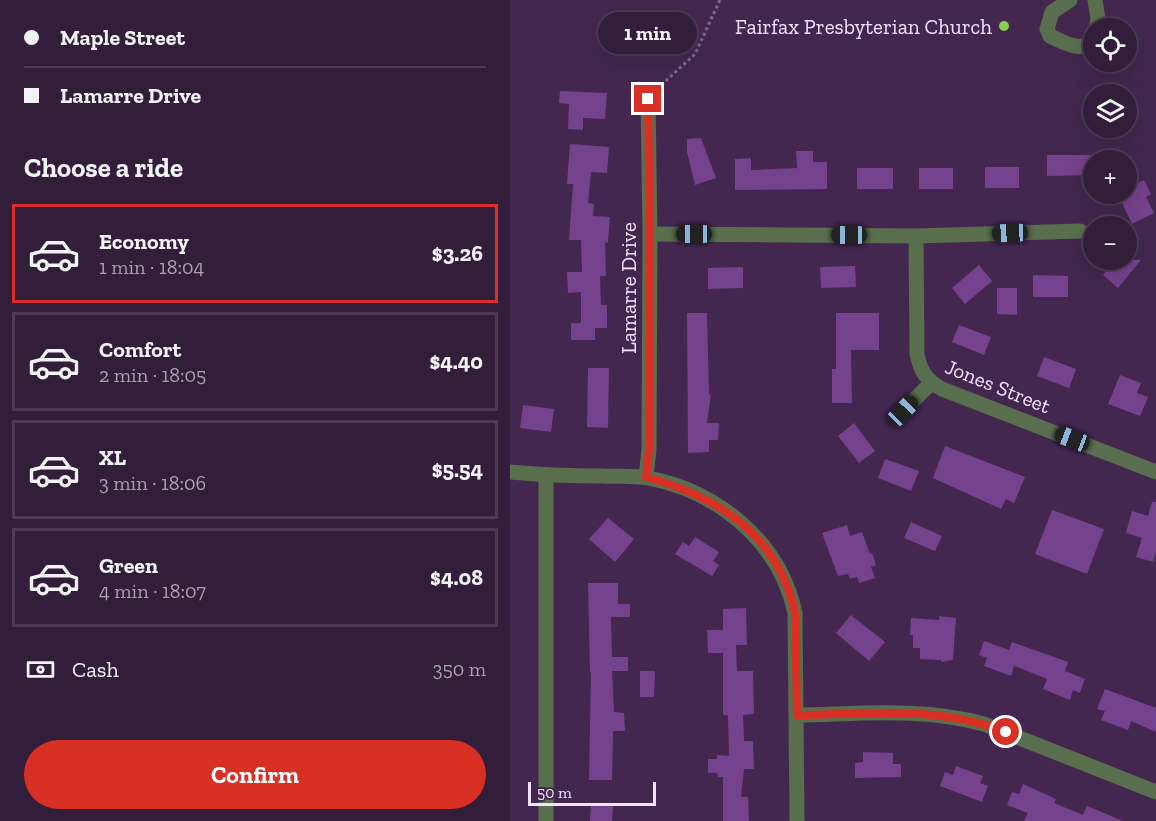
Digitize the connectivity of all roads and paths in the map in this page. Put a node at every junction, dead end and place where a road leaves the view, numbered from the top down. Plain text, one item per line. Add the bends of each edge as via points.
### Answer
1 (720, 0) edge
2 (1070, 0) edge
3 (1095, 0) edge
4 (1098, 18) edge
5 (1083, 46) edge
6 (648, 99) joint
7 (1080, 231) dead end
8 (650, 234) junction
9 (916, 236) junction
10 (931, 383) junction
11 (903, 411) dead end
12 (510, 472) edge
13 (1156, 472) edge
14 (546, 475) junction
15 (646, 477) junction
16 (797, 715) junction
17 (1156, 792) edge
18 (546, 821) edge
19 (797, 821) edge

1 - 6 path via 695,54
2 - 5 street via 1052,12 1047,29 1050,36 1075,47
3 - 4 street
6 - 8 street, Lamarre Drive
7 - 9 street
8 - 9 street
8 - 15 street, Lamarre Drive
9 - 10 street, Jones Street via 917,354
10 - 11 street
10 - 13 street, Jones Street
12 - 14 street
14 - 15 street
14 - 18 street
15 - 16 street via 713,502 747,527 772,556 782,572 795,613
16 - 17 street via 912,713 965,718
16 - 19 street

